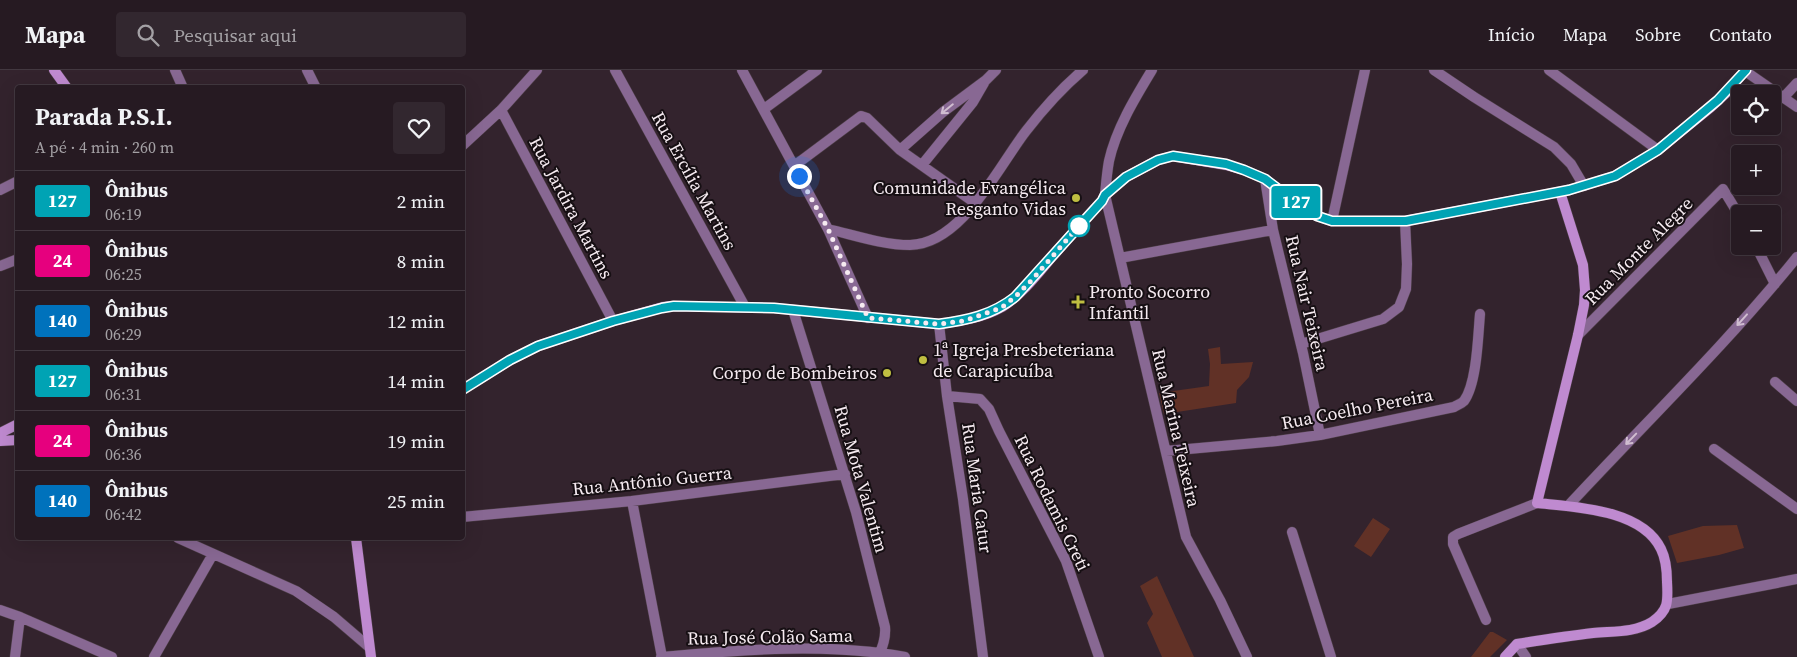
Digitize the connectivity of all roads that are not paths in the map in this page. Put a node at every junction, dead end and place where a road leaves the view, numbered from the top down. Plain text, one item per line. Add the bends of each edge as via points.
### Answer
1 (54, 70) edge
2 (175, 70) edge
3 (307, 70) edge
4 (537, 70) edge
5 (616, 70) edge
6 (742, 70) edge
7 (817, 70) edge
8 (996, 70) edge
9 (1083, 70) edge
10 (1152, 70) edge
11 (1365, 70) edge
12 (1434, 70) edge
13 (1550, 70) edge
14 (1746, 71) edge
15 (986, 80) junction
16 (1797, 83) edge
17 (65, 85) edge
18 (182, 85) edge
19 (314, 85) edge
20 (1784, 97) junction
21 (1797, 107) edge
22 (764, 109) junction
23 (501, 110) junction
24 (465, 143) edge
25 (900, 150) junction
26 (1658, 150) junction
27 (922, 165) junction
28 (794, 166) junction
29 (1265, 179) junction
30 (15, 182) edge
31 (1584, 186) junction
32 (0, 190) edge
33 (1560, 192) junction
34 (1105, 195) junction
35 (975, 203) junction
36 (1733, 205) edge
37 (1332, 221) junction
38 (1406, 221) junction
39 (828, 229) junction
40 (1273, 230) junction
41 (1760, 255) edge
42 (1797, 257) edge
43 (1120, 258) junction
44 (15, 260) edge
45 (0, 266) edge
46 (1775, 284) junction
47 (745, 307) junction
48 (793, 310) junction
49 (1480, 314) dead end
50 (868, 318) junction
51 (613, 321) junction
52 (939, 324) junction
53 (1578, 336) junction
54 (1301, 344) junction
55 (1775, 382) dead end
56 (465, 388) edge
57 (947, 396) junction
58 (1797, 401) edge
59 (15, 426) edge
60 (0, 433) edge
61 (1320, 435) junction
62 (15, 440) edge
63 (0, 441) edge
64 (1714, 449) dead end
65 (1166, 452) junction
66 (845, 474) junction
67 (632, 500) junction
68 (1537, 502) junction
69 (1568, 506) junction
70 (1797, 509) edge
71 (465, 517) edge
72 (1292, 532) dead end
73 (182, 540) edge
74 (356, 540) edge
75 (212, 554) junction
76 (1797, 579) edge
77 (1668, 604) junction
78 (0, 610) edge
79 (20, 616) junction
80 (1486, 620) dead end
81 (1517, 644) junction
82 (370, 652) edge
83 (879, 655) edge
84 (15, 657) edge
85 (112, 657) edge
86 (154, 657) edge
87 (661, 657) edge
88 (905, 657) edge
89 (983, 657) edge
90 (1099, 657) edge
91 (1246, 657) edge
92 (1331, 657) edge
93 (1505, 657) edge
94 (1526, 657) edge

1 - 17 street
2 - 18 street
3 - 19 street
4 - 23 street
5 - 47 street, Rua Ercília Martins
6 - 22 street
7 - 22 street
8 - 15 street
9 - 35 street via 1038,115
10 - 34 street via 1118,135 1110,159
11 - 37 street
12 - 31 street via 1554,147 1571,164
13 - 26 street
14 - 20 street
14 - 26 street via 1710,107
15 -> 25 street
15 - 27 street via 973,102
16 - 20 street
20 - 21 street
22 - 28 street
23 - 24 street
23 - 51 street, Rua Jardira Martins
25 - 27 street
25 - 28 street via 861,116
26 - 31 street via 1615,176
27 - 35 street
28 - 39 street
29 - 34 street via 1226,164 1173,156 1143,167
29 - 37 street via 1302,207
29 - 40 street, Rua Nair Teixeira
30 - 32 street
31 - 33 street
33 - 38 street
33 - 53 street via 1585,278
34 - 43 street, Rua Marina Teixeira
34 - 52 street via 1015,297 1001,308 964,321
35 - 39 street via 941,236 911,245
36 - 53 street, Rua Monte Alegre via 1723,189
37 - 38 street
38 - 54 street via 1406,289 1399,307 1383,319
39 - 50 street
40 - 43 street
40 - 54 street, Rua Nair Teixeira
41 - 46 street
42 - 46 street
43 - 65 street, Rua Marina Teixeira
44 - 45 street
46 -> 69 street
47 - 48 street
47 - 51 street via 674,306
48 - 50 street
48 - 66 street, Rua Mota Valentim
49 - 61 street, Rua Coelho Pereira via 1474,373 1467,395 1460,404
50 - 52 street
51 - 56 street via 524,351
52 - 57 street, Rua Maria Catur
53 - 68 street
54 - 61 street, Rua Nair Teixeira
55 - 58 street
57 - 89 street, Rua Maria Catur
57 - 90 street, Rua Rodamis Creti via 980,399 990,409 998,431 1066,561
59 - 60 street
61 - 65 street, Rua Coelho Pereira
62 - 63 street
64 - 70 street
65 - 91 street, Rua Marina Teixeira via 1186,537
66 - 67 street, Rua Antônio Guerra
66 - 83 street, Rua Mota Valentim via 885,627
67 - 71 street, Rua Antônio Guerra
67 - 87 street
68 - 69 street
68 - 80 street via 1453,538
69 - 77 street via 1625,518 1653,536 1667,567
72 - 92 street
73 - 75 street
74 - 82 street
75 - 82 street via 296,591 334,617
75 - 86 street
76 - 77 street
77 - 81 street via 1653,621 1632,630
78 - 79 street
79 - 84 street
79 - 85 street
81 - 93 street
81 - 94 street
83 - 87 street, Rua José Colão Sama via 822,649
83 - 88 street, Rua José Colão Sama

